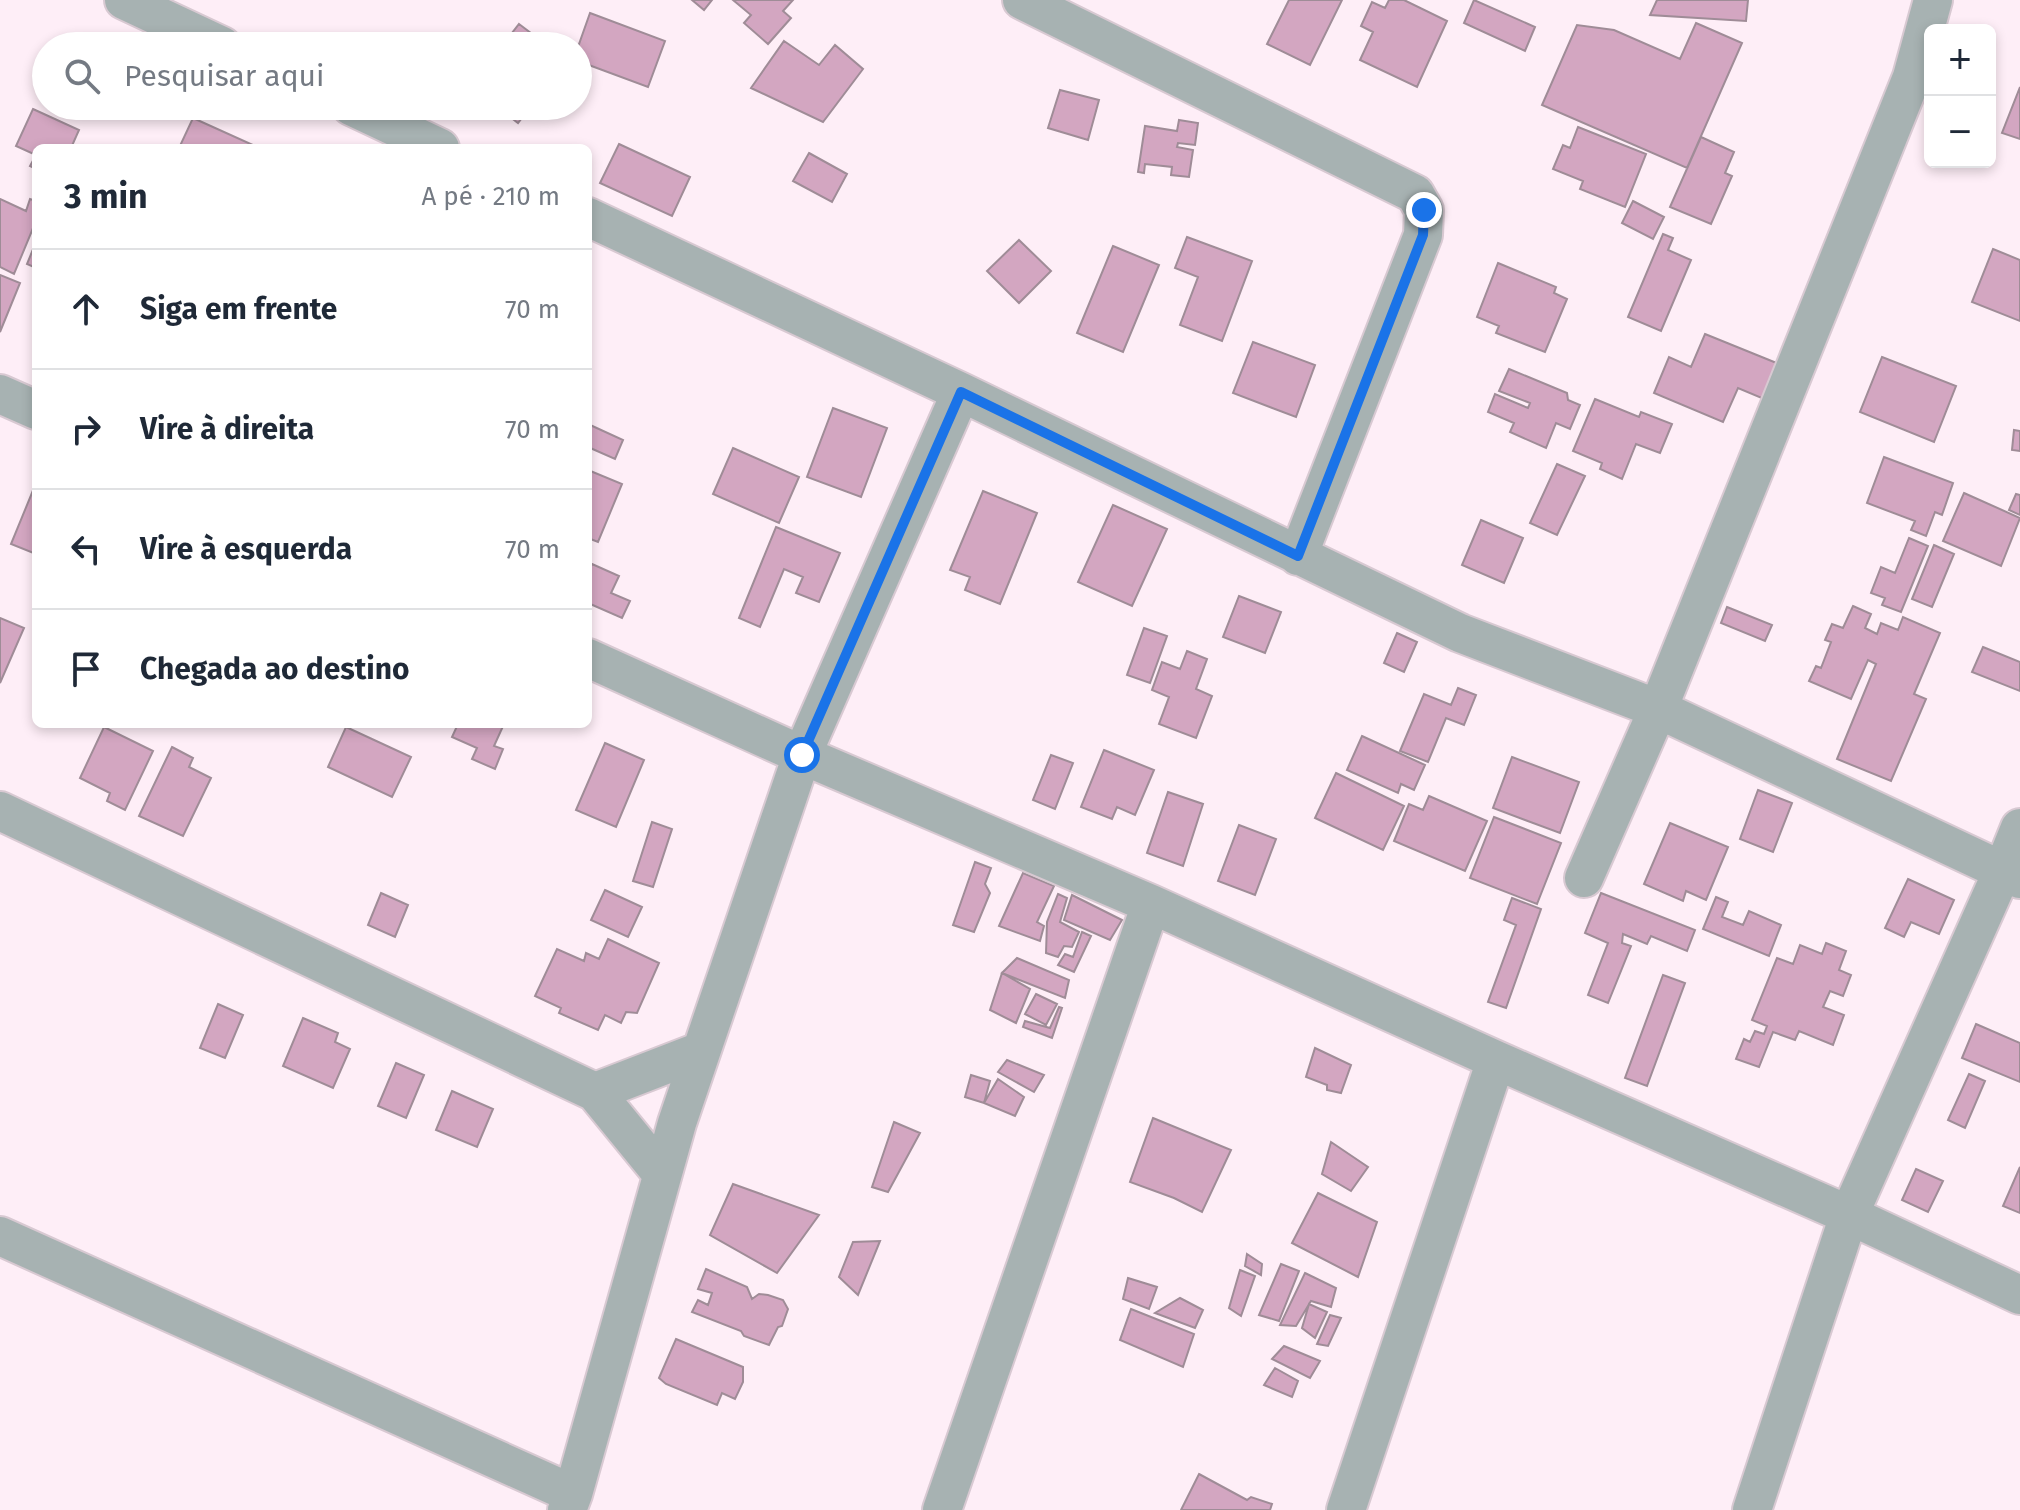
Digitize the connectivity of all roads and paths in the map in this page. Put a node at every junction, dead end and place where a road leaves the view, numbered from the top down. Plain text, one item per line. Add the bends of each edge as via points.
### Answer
1 (124, 0) edge
2 (1022, 0) edge
3 (1933, 0) edge
4 (192, 32) edge
5 (381, 120) edge
6 (432, 144) edge
7 (592, 219) edge
8 (961, 392) junction
9 (0, 394) edge
10 (32, 408) edge
11 (1298, 556) junction
12 (592, 660) edge
13 (1658, 709) junction
14 (802, 755) junction
15 (0, 811) edge
16 (2020, 828) edge
17 (2012, 874) edge
18 (1584, 878) dead end
19 (1151, 904) junction
20 (701, 1051) junction
21 (1496, 1060) junction
22 (595, 1092) junction
23 (662, 1174) junction
24 (1849, 1215) junction
25 (0, 1236) edge
26 (2020, 1295) edge
27 (570, 1502) edge
28 (942, 1510) edge
29 (1346, 1510) edge
30 (1752, 1510) edge

1 - 4 street
2 - 11 street via 1415,194 1424,210 1423,235
3 - 13 street via 1912,77
5 - 6 street
7 - 8 street
8 - 11 street
8 - 14 street
9 - 10 street
11 - 13 street via 1460,633
12 - 14 street
13 - 17 street
13 - 18 street
14 - 19 street
14 - 20 street
15 - 22 street
16 - 17 street
17 - 24 street
19 - 21 street
19 - 28 street
20 - 22 street
20 - 23 street
21 - 24 street
21 - 29 street
22 - 23 street
23 - 27 street
24 - 26 street
24 - 30 street
25 - 27 street

